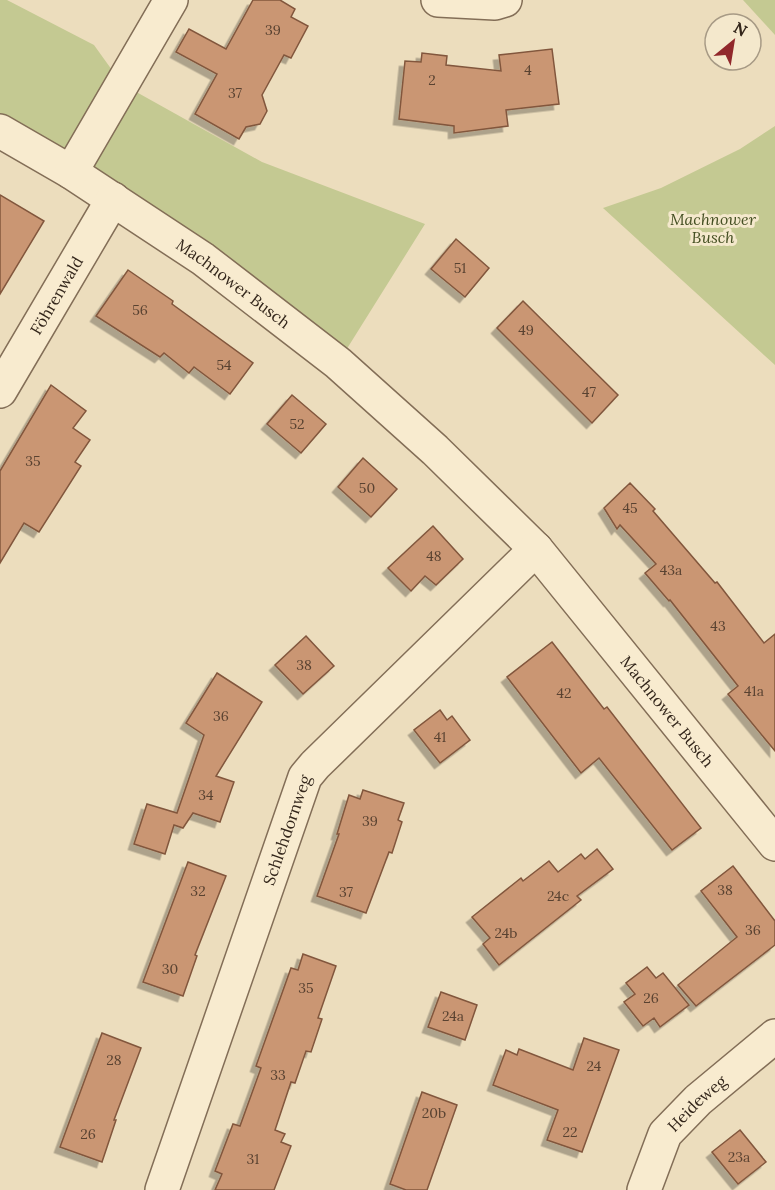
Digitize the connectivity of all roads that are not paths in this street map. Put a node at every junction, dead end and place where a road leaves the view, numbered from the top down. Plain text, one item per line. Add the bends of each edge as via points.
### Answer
1 (171, 0) edge
2 (438, 0) edge
3 (505, 0) edge
4 (0, 131) edge
5 (71, 172) junction
6 (113, 199) junction
7 (0, 391) edge
8 (536, 549) junction
9 (775, 844) edge
10 (775, 1036) edge
11 (162, 1190) edge
12 (644, 1190) edge

1 - 5 street
2 - 3 street
4 - 5 street, Machnower Busch
5 - 6 street, Machnower Busch
6 - 7 street, Föhrenwald
6 - 8 street, Machnower Busch via 203,259 338,363 435,450
8 - 9 street, Machnower Busch
8 - 11 street, Schlehdornweg via 305,777
10 - 12 street, Heideweg via 698,1100 665,1134

